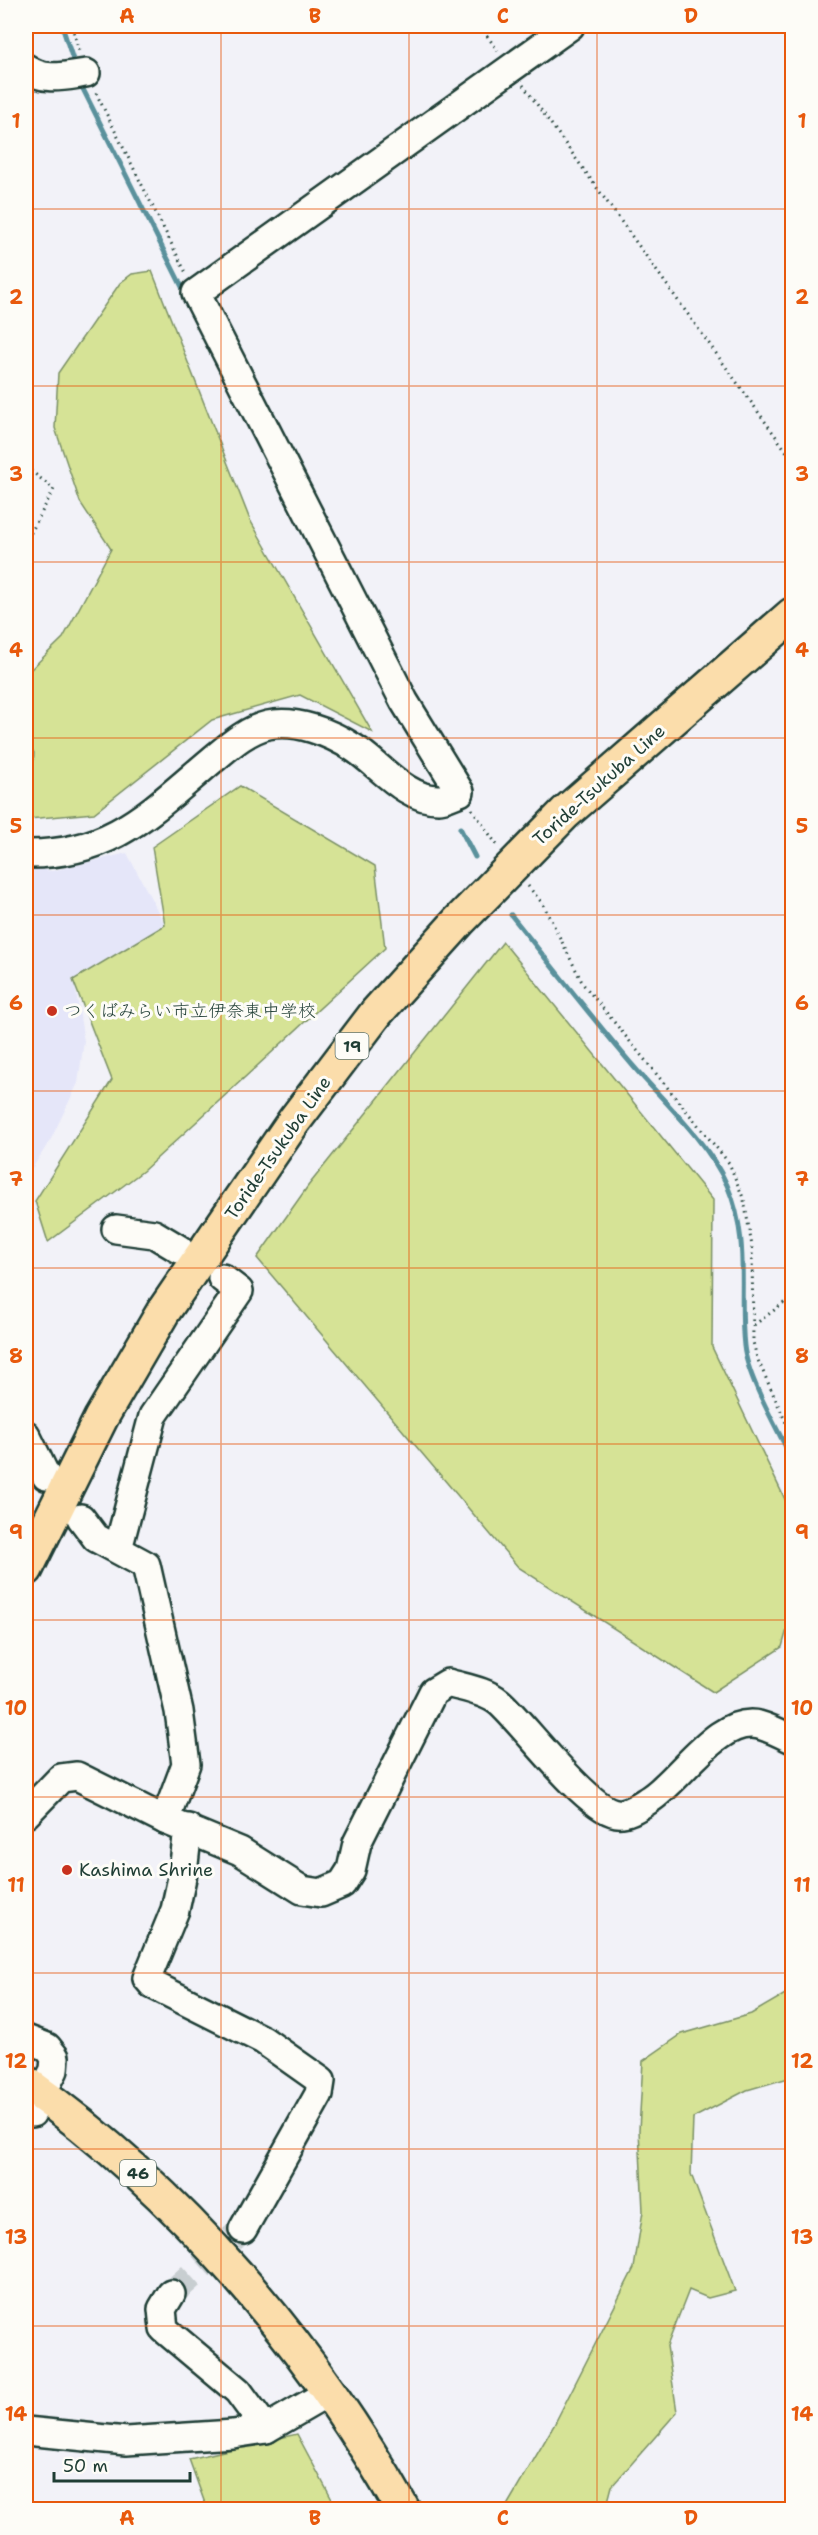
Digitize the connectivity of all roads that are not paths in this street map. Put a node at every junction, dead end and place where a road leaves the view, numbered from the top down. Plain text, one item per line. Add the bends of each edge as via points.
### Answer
1 (570, 26) edge
2 (26, 68) edge
3 (86, 73) road end
4 (792, 615) edge
5 (26, 854) edge
6 (116, 1229) dead end
7 (179, 1249) dead end
8 (222, 1278) dead end
9 (26, 1435) edge
10 (46, 1476) dead end
11 (81, 1518) dead end
12 (118, 1549) junction
13 (26, 1569) edge
14 (792, 1739) edge
15 (26, 1814) edge
16 (177, 1824) junction
17 (26, 2039) edge
18 (31, 2100) edge
19 (243, 2229) tunnel mouth
20 (171, 2294) tunnel mouth
21 (330, 2392) junction
22 (266, 2429) junction
23 (26, 2431) edge
24 (403, 2510) edge

1 - 5 street via 196,293 404,701 460,792 438,799 416,793 354,748 320,731 291,724 268,725 228,747 141,819 114,836 56,854
2 - 3 street via 35,75 55,78
4 - 13 main road, Toride-Tsukuba Line / 19 via 565,813 377,1012 294,1121 163,1312 101,1418
6 - 7 street via 154,1234
8 - 12 street via 239,1291 153,1416
9 - 10 street
11 - 12 street via 96,1538
12 - 16 street via 146,1565 179,1712 186,1764
14 - 16 street via 757,1724 738,1725 721,1732 667,1788 637,1807 622,1813 608,1812 549,1759 497,1700 448,1683 433,1692 357,1843 351,1870 342,1884 321,1893 302,1890 240,1851
15 - 16 street via 61,1778 77,1776
16 - 19 street via 183,1873 175,1910 147,1978 263,2040 321,2081 319,2094
17 - 18 street via 47,2047 55,2057 54,2070
18 - 21 main road, 46 via 116,2153 153,2187 237,2277
20 - 22 street via 162,2309 164,2329 237,2391
21 - 22 street
21 - 24 main road, 46
22 - 23 street via 126,2441

